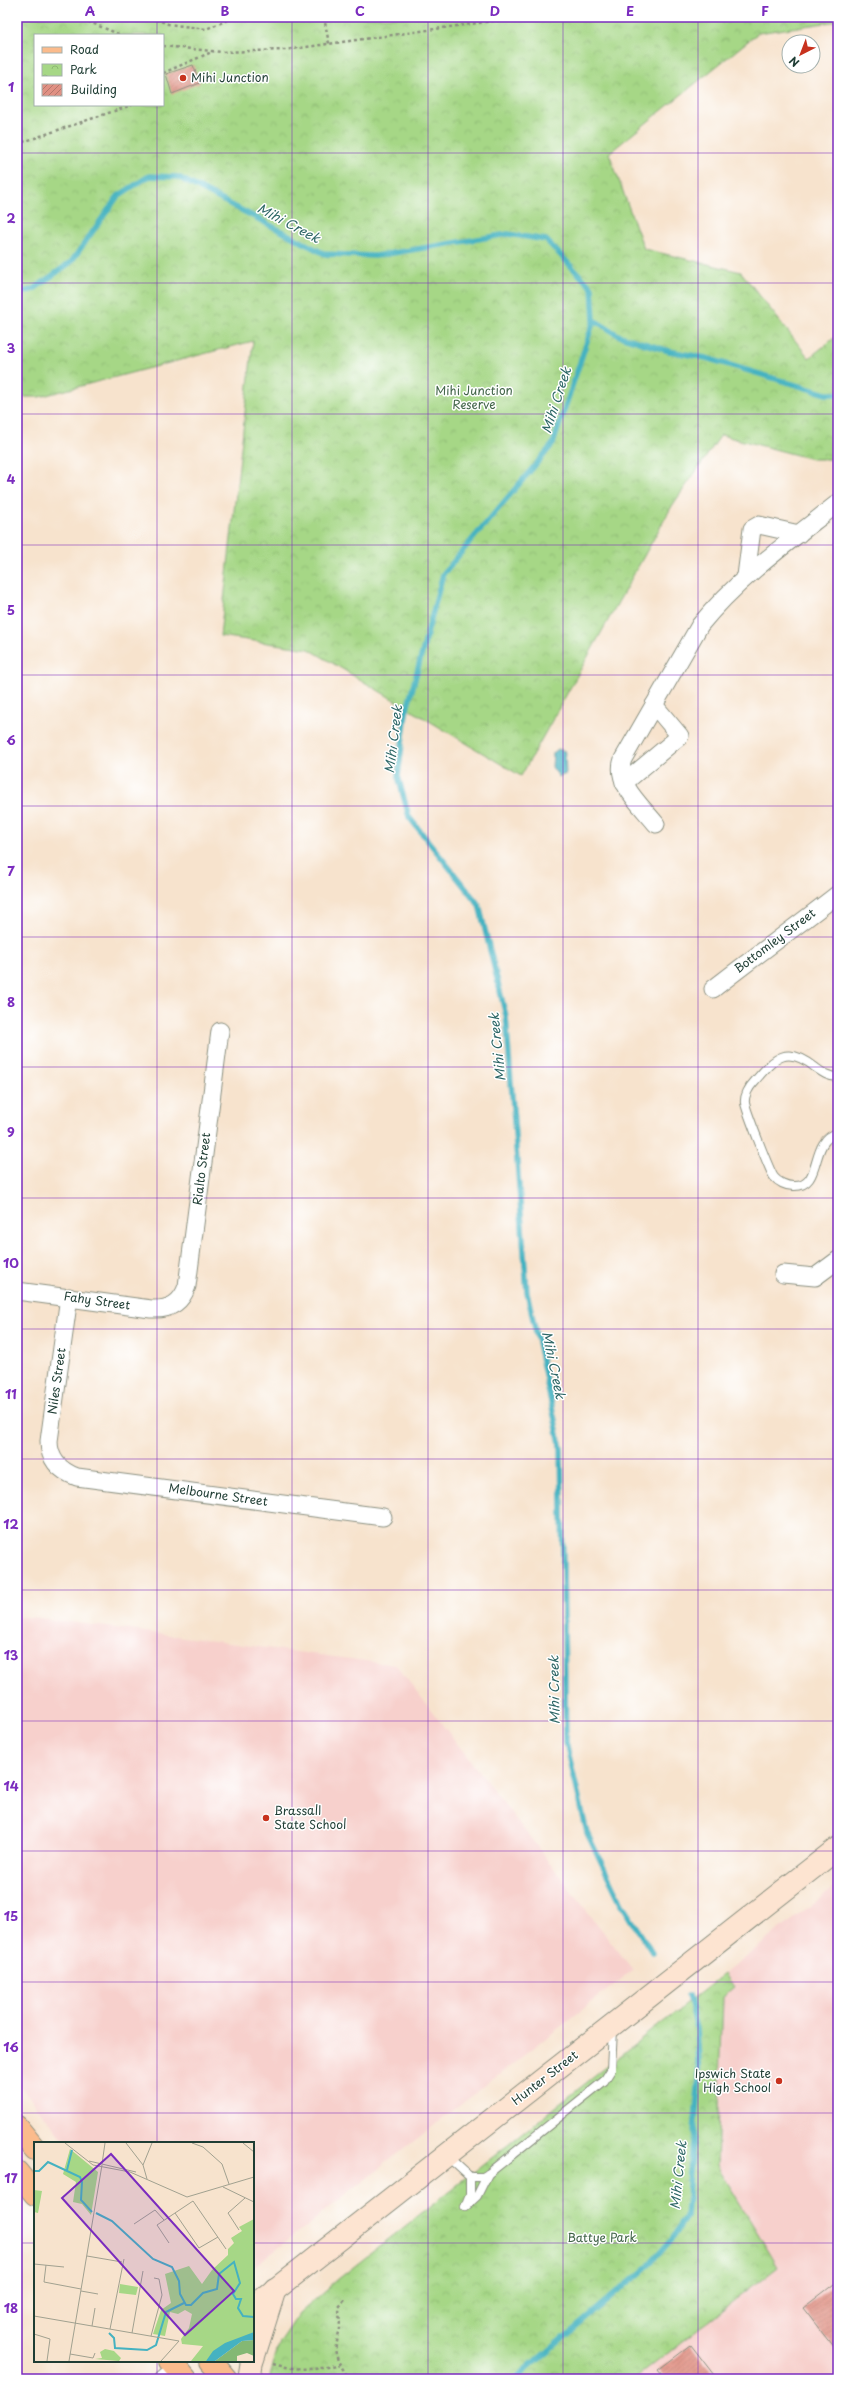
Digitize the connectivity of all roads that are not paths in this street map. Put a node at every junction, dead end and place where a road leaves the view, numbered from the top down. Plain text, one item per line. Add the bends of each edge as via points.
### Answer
1 (838, 503) edge
2 (799, 534) junction
3 (746, 576) junction
4 (654, 705) junction
5 (624, 783) junction
6 (656, 824) dead end
7 (838, 894) edge
8 (713, 988) dead end
9 (220, 1031) dead end
10 (838, 1077) edge
11 (838, 1133) edge
12 (838, 1261) edge
13 (783, 1274) dead end
14 (17, 1290) edge
15 (69, 1297) junction
16 (176, 1304) joint
17 (56, 1464) joint
18 (383, 1517) dead end
19 (838, 1848) edge
20 (613, 2025) junction
21 (17, 2127) edge
22 (34, 2148) edge
23 (446, 2156) junction
24 (17, 2172) edge
25 (488, 2174) junction
26 (470, 2177) junction
27 (34, 2193) edge
28 (275, 2289) junction
29 (254, 2306) edge
30 (259, 2361) edge
31 (212, 2362) edge
32 (226, 2379) edge
33 (249, 2379) edge

1 - 2 street
2 - 3 street
2 - 3 street via 758,525 752,529
3 - 4 street via 728,592 700,625
4 - 5 street via 623,759 620,771
4 - 5 street via 680,736
5 - 6 street
7 - 8 street, Bottomley Street
9 - 16 street, Rialto Street via 187,1286
10 - 11 lane via 825,1074 797,1055 789,1054 780,1057 754,1082 745,1102 747,1115 759,1138 770,1170 774,1177 785,1185 803,1183 812,1176 818,1152 824,1142
12 - 13 street via 815,1277
14 - 15 street, Fahy Street
15 - 16 street, Fahy Street via 151,1310 160,1310
15 - 17 street, Niles Street via 49,1442 50,1454
17 - 18 street, Melbourne Street via 77,1476
19 - 20 main road, Hunter Street
20 - 23 main road, Hunter Street
20 - 25 lane via 611,2070 604,2081
21 - 22 main road
23 - 26 lane
23 - 28 main road, Hunter Street
24 - 27 main road
25 - 26 lane via 483,2177
25 - 26 lane via 477,2196 465,2207 470,2194
28 - 29 main road, Hunter Street
28 - 30 main road
30 - 33 main road
31 - 32 main road

